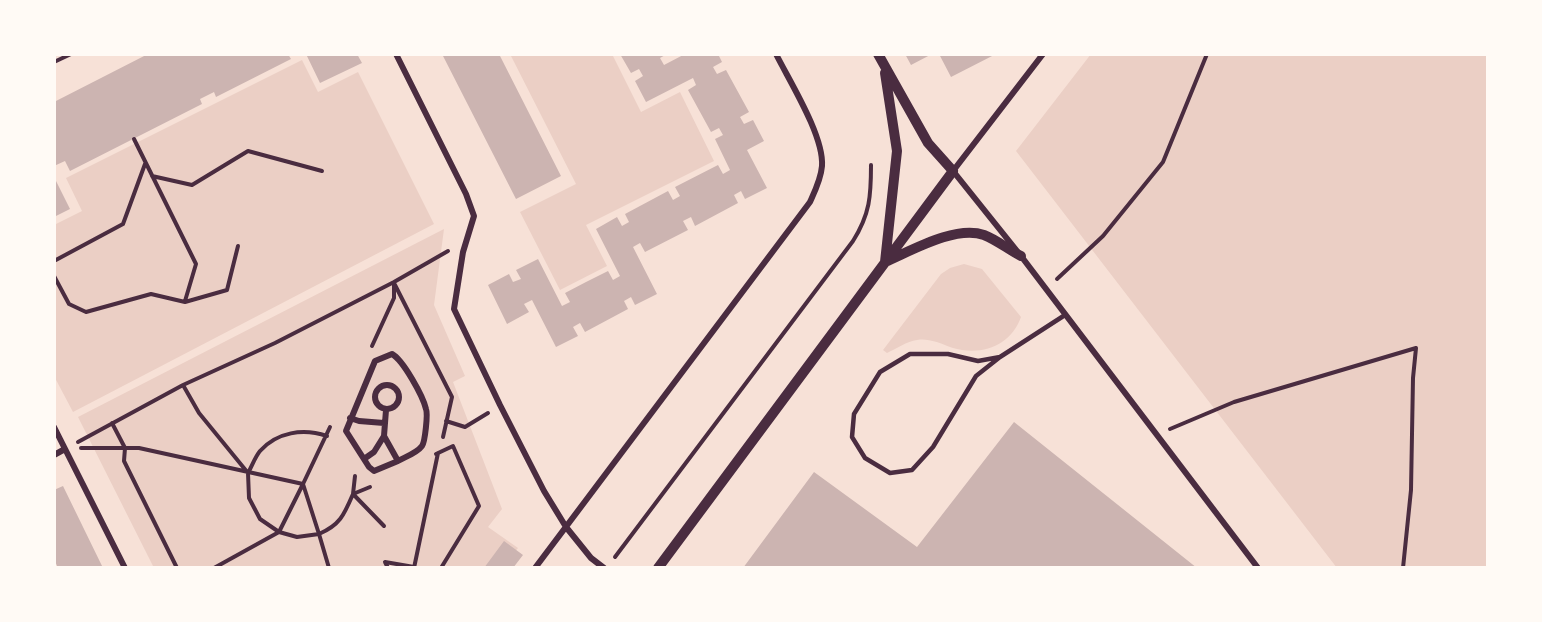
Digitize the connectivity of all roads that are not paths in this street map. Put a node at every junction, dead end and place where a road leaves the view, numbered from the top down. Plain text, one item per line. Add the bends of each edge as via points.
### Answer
1 (396, 54) edge
2 (776, 54) edge
3 (1043, 54) edge
4 (880, 58) edge
5 (953, 171) junction
6 (1021, 256) junction
7 (885, 262) junction
8 (1065, 315) junction
9 (1000, 357) junction
10 (364, 386) junction
11 (376, 392) junction
12 (386, 410) junction
13 (350, 417) junction
14 (384, 423) junction
15 (54, 427) edge
16 (384, 436) junction
17 (65, 449) junction
18 (54, 455) edge
19 (364, 459) junction
20 (398, 461) junction
21 (566, 526) junction
22 (124, 568) edge
23 (534, 568) edge
24 (604, 568) edge
25 (658, 568) edge
26 (1257, 568) edge

1 - 21 street via 474,216 463,252 454,309 544,491
2 - 21 street via 821,149 818,186
3 - 5 street
4 - 5 street via 928,143
4 - 7 street via 897,151
5 - 6 street
5 - 7 street
6 - 7 street via 983,235 961,233
6 - 8 street
7 - 25 street
8 - 9 lane
8 - 26 street
9 - 9 lane via 978,361 948,354 910,354 880,372 854,414 852,437 865,458 890,473 912,470 933,447 976,376
10 - 11 street
10 - 13 street
10 - 20 street via 375,361 392,354 405,368 427,411 424,443
11 - 12 street via 376,403
11 - 12 street via 387,385 398,390 397,405
12 - 14 street
13 - 14 street
13 - 19 street via 346,430
14 - 16 street
15 - 17 street
16 - 19 street
16 - 20 street
17 - 18 street
17 - 22 street
19 - 20 street via 374,471
21 - 23 street
21 - 24 street

